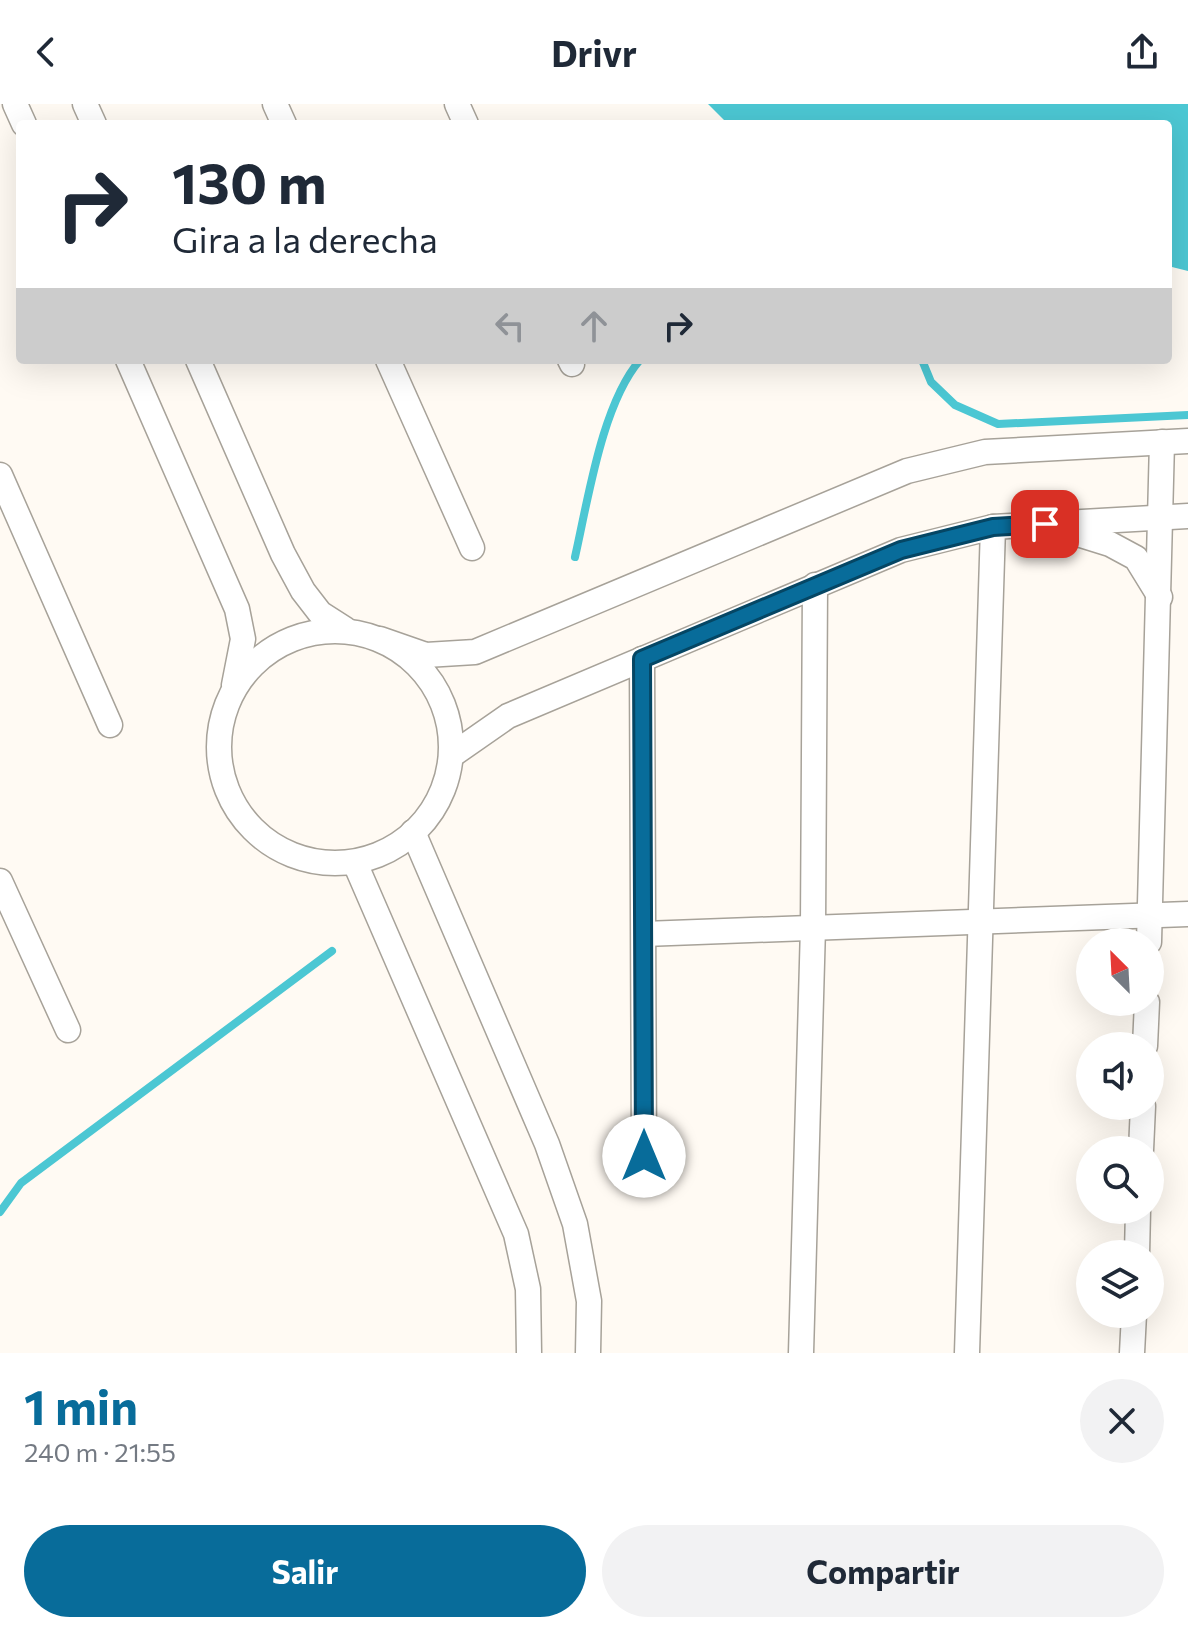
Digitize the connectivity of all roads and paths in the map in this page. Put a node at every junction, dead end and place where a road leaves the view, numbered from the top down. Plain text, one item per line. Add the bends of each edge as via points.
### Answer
1 (130, 364) edge
2 (200, 364) edge
3 (390, 364) edge
4 (1188, 441) edge
5 (1162, 442) junction
6 (0, 475) edge
7 (1188, 516) edge
8 (1162, 517) junction
9 (1045, 524) junction
10 (993, 527) junction
11 (472, 548) dead end
12 (815, 585) junction
13 (1160, 597) junction
14 (345, 629) junction
15 (380, 639) junction
16 (642, 659) junction
17 (233, 690) junction
18 (110, 725) dead end
19 (452, 755) junction
20 (413, 832) junction
21 (355, 863) junction
22 (0, 881) edge
23 (1188, 914) edge
24 (1151, 915) junction
25 (981, 922) junction
26 (813, 927) junction
27 (1150, 928) edge
28 (644, 934) junction
29 (68, 1030) dead end
30 (644, 1156) dead end
31 (1133, 1328) edge
32 (529, 1353) edge
33 (588, 1353) edge
34 (801, 1353) edge
35 (967, 1353) edge
36 (1132, 1353) edge

1 - 17 street via 237,609 243,639
2 - 14 street via 296,579 320,613
3 - 11 street
4 - 5 street
5 - 8 street
5 - 15 street via 985,452 907,471 475,652 426,655
6 - 18 street
7 - 8 street
8 - 9 street
8 - 13 street
9 - 10 street
9 - 13 street via 1110,544 1136,558
10 - 12 street via 901,550
10 - 25 street
12 - 16 street
12 - 26 street
13 - 24 street
14 - 15 street
14 - 17 street via 307,634 277,646 252,665
15 - 19 street via 411,658 435,685 449,719
16 - 19 street via 508,716
16 - 28 street
17 - 21 street via 219,728 219,768 233,806 259,837 294,857
19 - 20 street via 445,788
20 - 21 street via 404,842
20 - 33 street via 547,1144 575,1224 589,1301
21 - 32 street via 516,1234 528,1289
22 - 29 street
23 - 24 street
24 - 25 street
24 - 27 street
25 - 26 street
25 - 35 street
26 - 28 street
26 - 34 street
28 - 30 street
31 - 36 street

